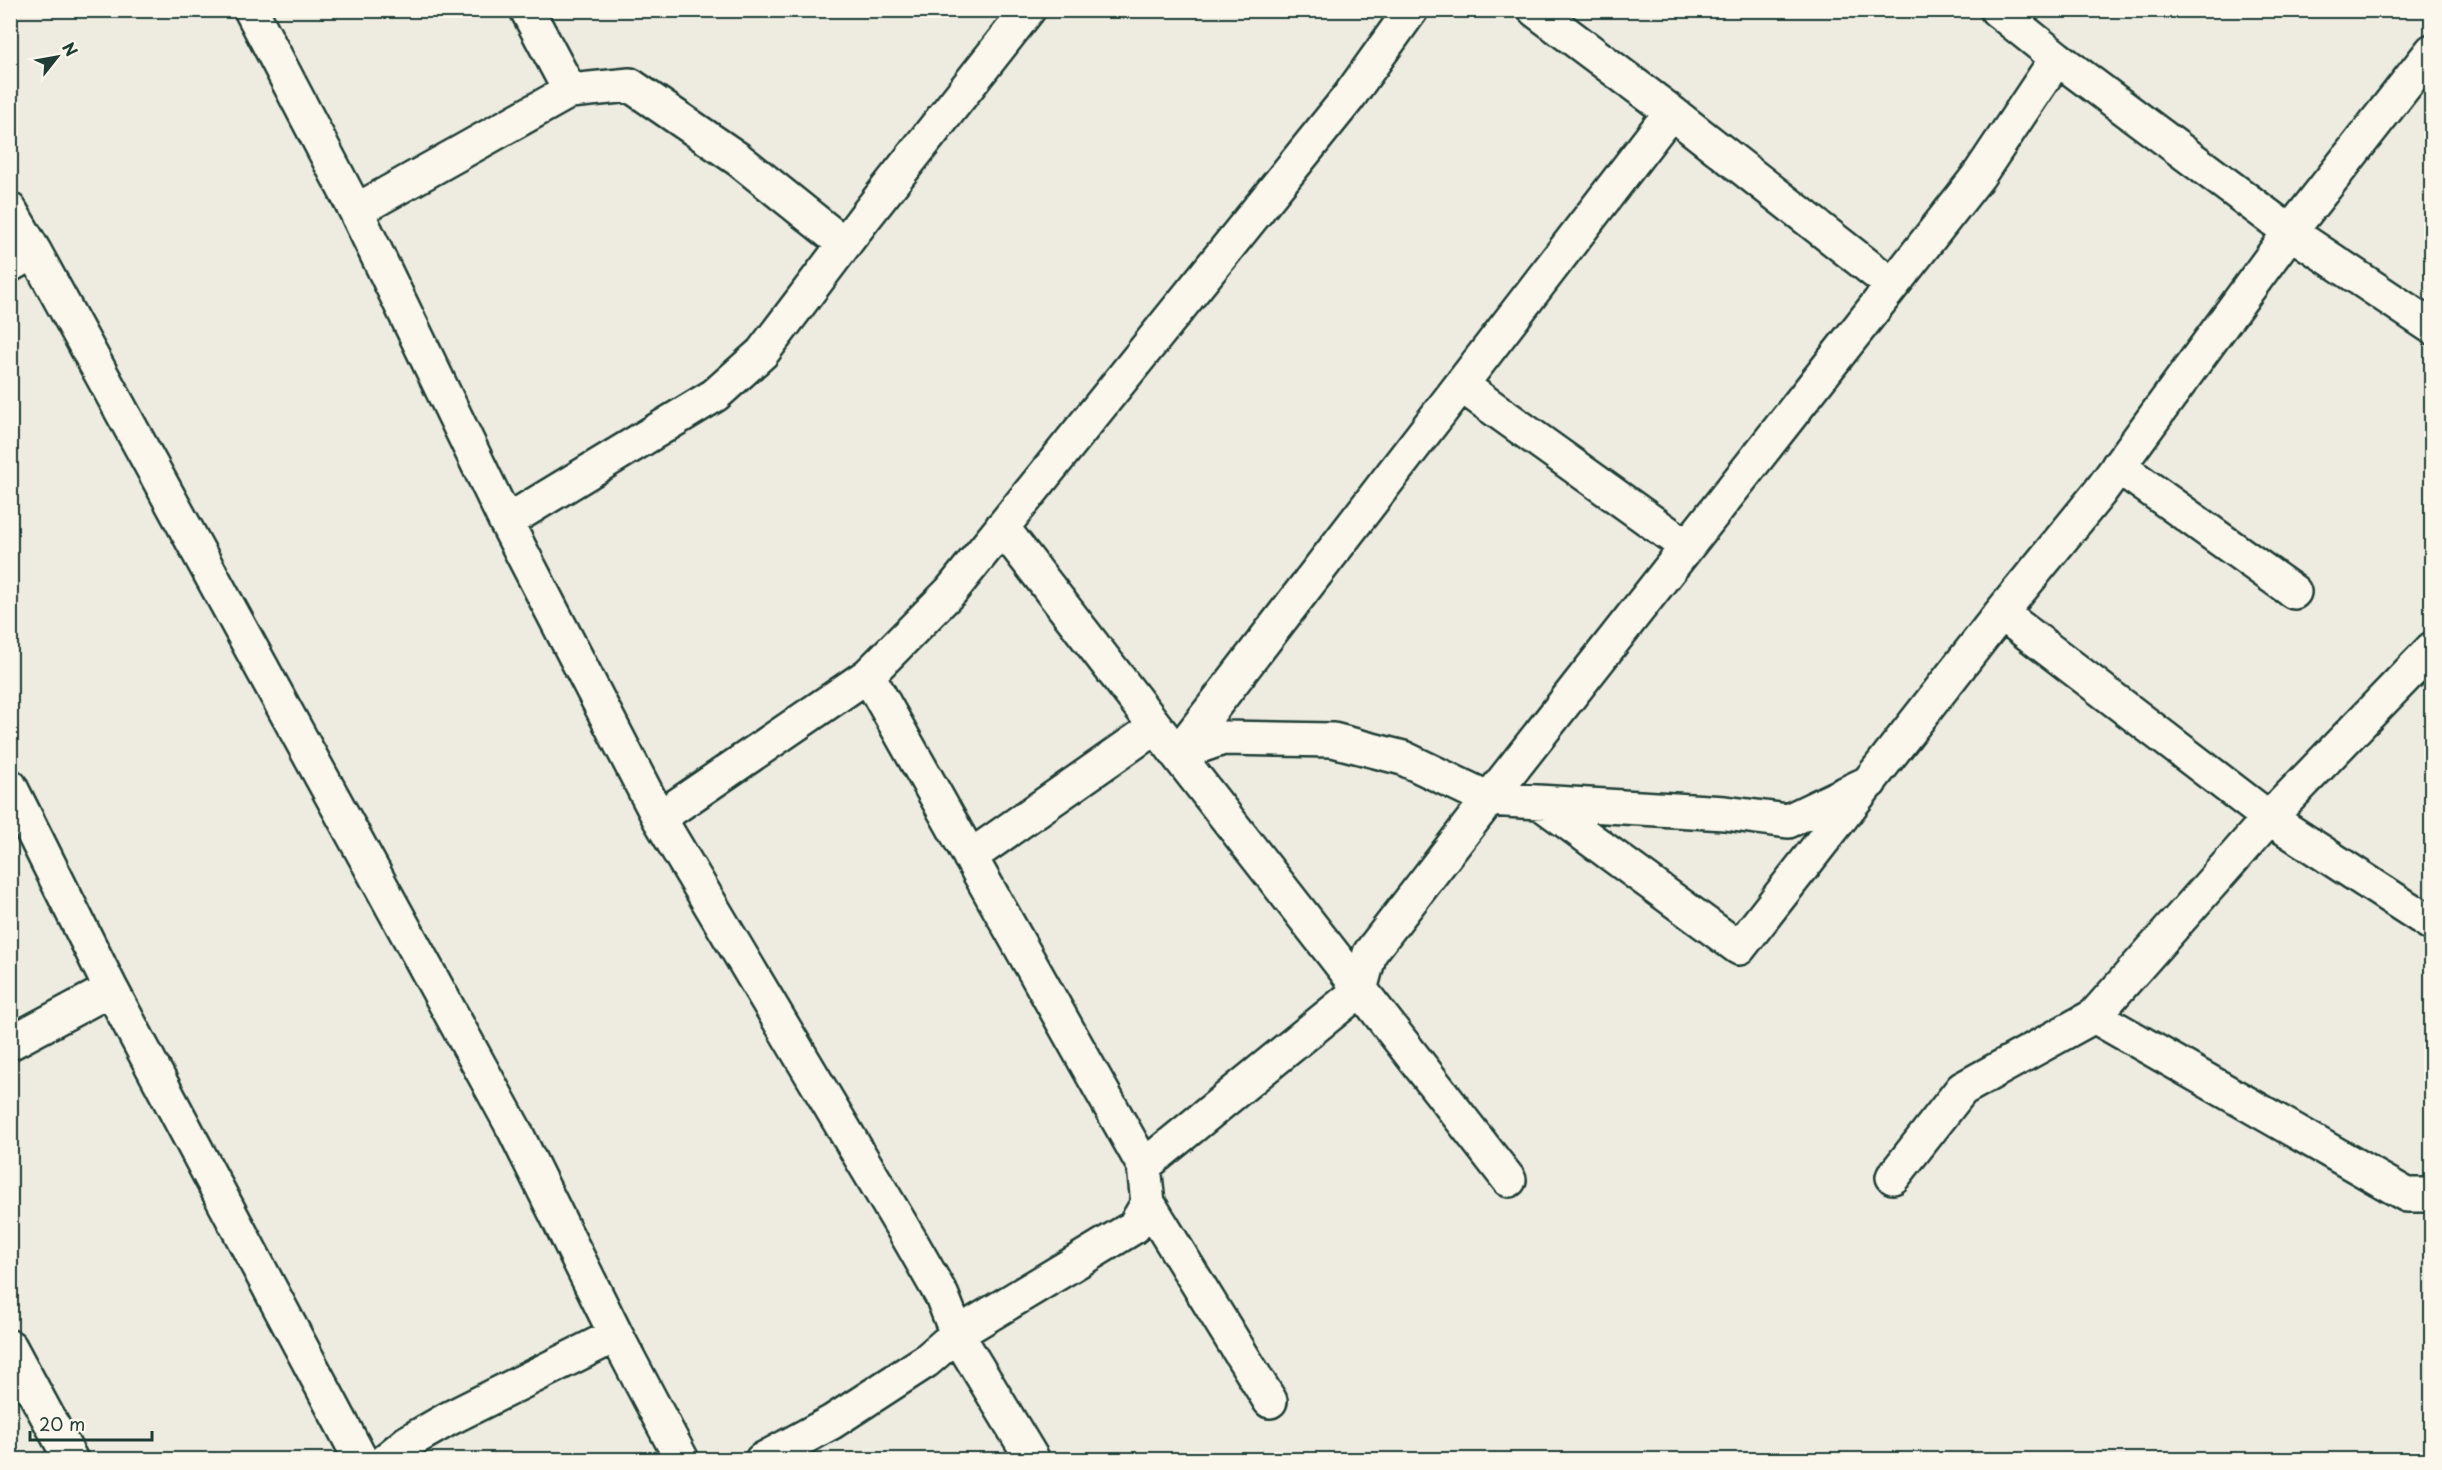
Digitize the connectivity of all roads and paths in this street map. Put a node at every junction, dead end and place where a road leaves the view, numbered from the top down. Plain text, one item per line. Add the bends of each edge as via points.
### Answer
1 (251, 10) edge
2 (527, 10) edge
3 (1029, 10) edge
4 (1411, 10) edge
5 (1535, 10) edge
6 (1997, 10) edge
7 (2432, 51) edge
8 (2057, 58) junction
9 (570, 91) junction
10 (1671, 112) junction
11 (10, 210) edge
12 (356, 211) junction
13 (2290, 232) junction
14 (844, 244) junction
15 (22, 258) edge
16 (1892, 285) junction
17 (2432, 327) edge
18 (1461, 385) junction
19 (2118, 466) junction
20 (506, 522) junction
21 (1002, 527) junction
22 (1687, 547) junction
23 (2294, 592) dead end
24 (2001, 613) junction
25 (2432, 649) edge
26 (868, 675) junction
27 (1154, 728) junction
28 (1177, 754) junction
29 (1870, 782) junction
30 (10, 786) edge
31 (1489, 799) junction
32 (1541, 803) junction
33 (659, 818) junction
34 (2270, 818) junction
35 (970, 857) junction
36 (2432, 924) edge
37 (111, 988) junction
38 (1360, 990) junction
39 (2094, 1016) junction
40 (10, 1043) edge
41 (1144, 1166) junction
42 (1893, 1177) dead end
43 (1509, 1180) dead end
44 (2432, 1195) edge
45 (1148, 1203) junction
46 (957, 1334) junction
47 (616, 1335) junction
48 (10, 1347) edge
49 (1270, 1401) dead end
50 (71, 1460) edge
51 (361, 1460) edge
52 (386, 1460) edge
53 (682, 1460) edge
54 (762, 1460) edge
55 (1033, 1460) edge

1 - 12 street
2 - 9 street
3 - 14 street
4 - 21 street via 1348,98
5 - 10 street
6 - 8 street
7 - 13 street
8 - 13 street
8 - 16 street via 1979,175
9 - 12 street
9 - 14 street via 630,85 738,159
10 - 16 street
10 - 18 street
11 - 15 street
12 - 20 street
13 - 17 street
13 - 19 street
14 - 20 street via 762,353 715,395
15 - 47 street via 514,1129
16 - 22 street
18 - 22 street
18 - 28 street
19 - 23 street
19 - 24 street
20 - 33 street
21 - 26 street via 951,591
21 - 27 street
22 - 31 street
24 - 29 street
24 - 34 street
25 - 34 street
26 - 33 street
26 - 35 street
27 - 28 street
27 - 35 street
28 - 31 street via 1224,738 1333,740 1403,758
28 - 38 street
29 - 32 street via 1788,821 1725,813
29 - 32 street via 1739,948
30 - 37 street
31 - 32 street
31 - 38 street via 1370,953
33 - 46 street via 926,1268
34 - 36 street
34 - 39 street
35 - 41 street
37 - 40 street
37 - 51 street
38 - 41 street
38 - 43 street
39 - 42 street via 1962,1089
39 - 44 street via 2407,1195
41 - 45 street
45 - 46 street via 1134,1227
45 - 49 street
46 - 54 street via 926,1361 832,1422
46 - 55 street
47 - 52 street via 448,1419
47 - 53 street
48 - 50 street

